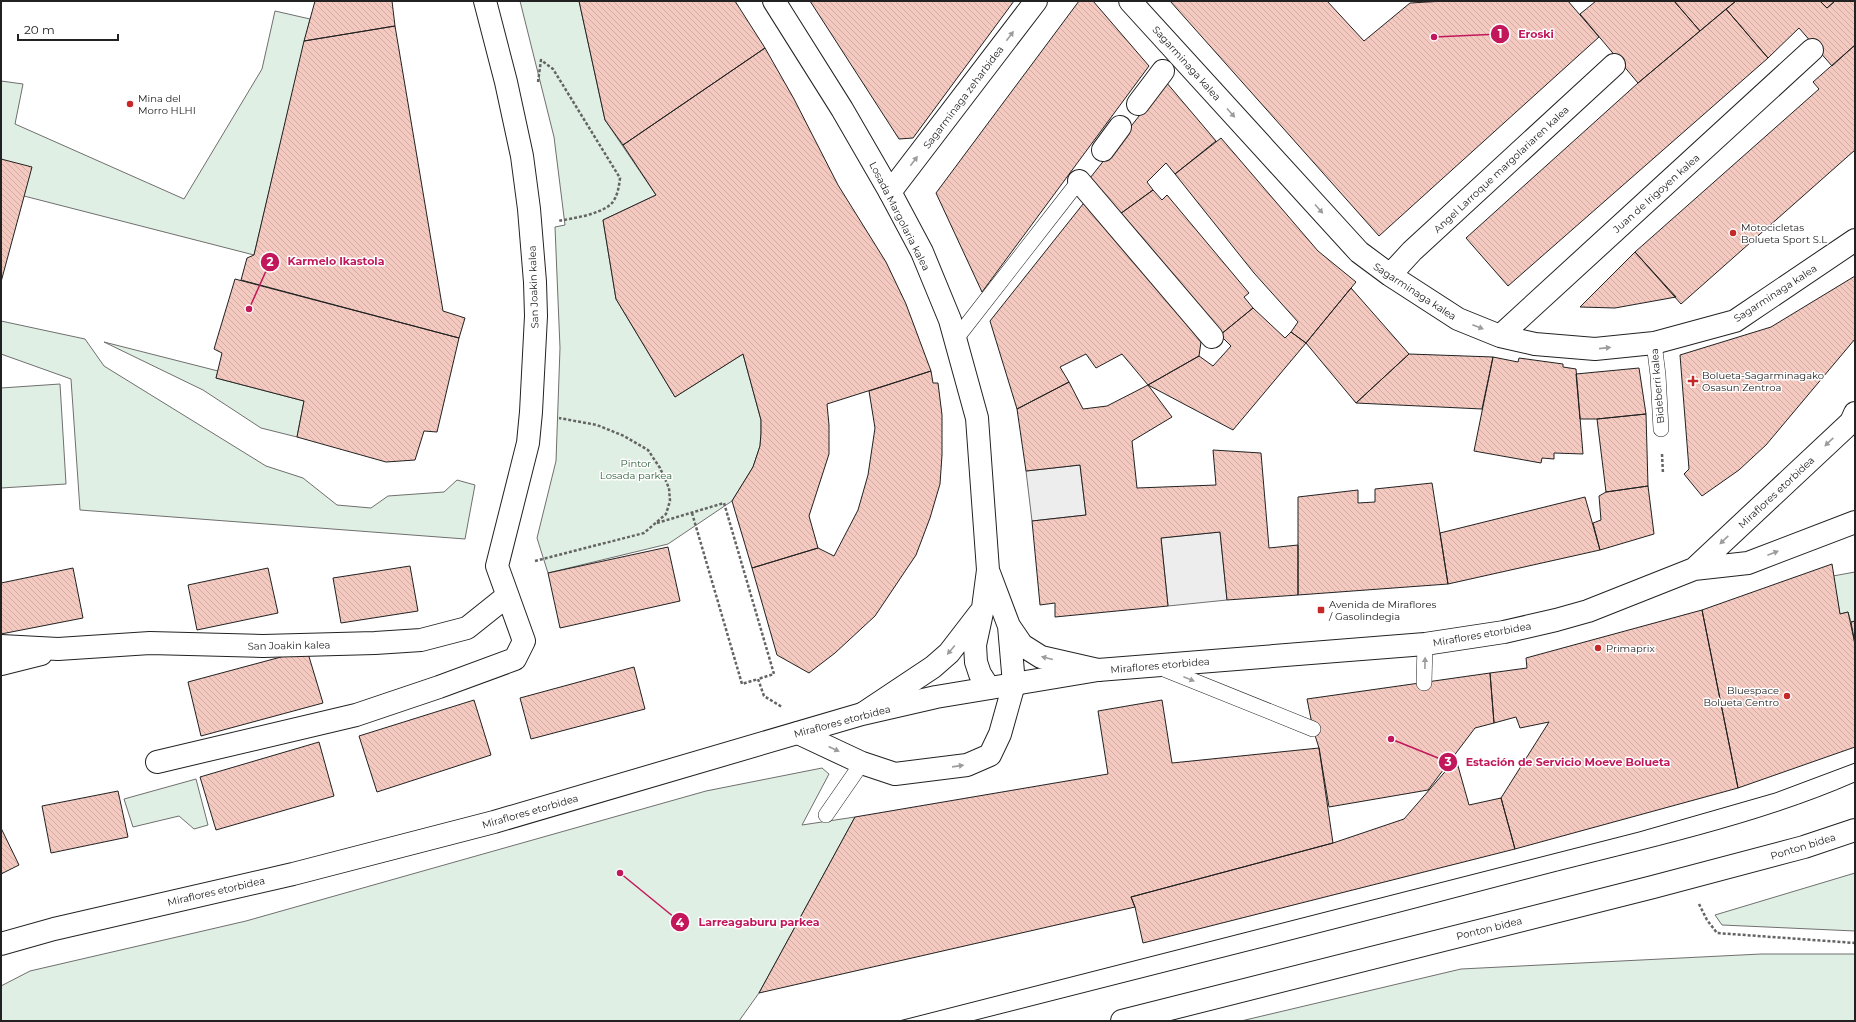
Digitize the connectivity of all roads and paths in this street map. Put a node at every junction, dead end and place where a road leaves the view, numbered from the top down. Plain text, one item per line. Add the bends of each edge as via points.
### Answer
1 (485, 1) edge
2 (774, 1) edge
3 (1036, 1) edge
4 (1130, 1) edge
5 (1812, 50) dead end
6 (541, 60) dead end
7 (1614, 65) dead end
8 (1163, 71) dead end
9 (1138, 104) dead end
10 (1120, 127) dead end
11 (1103, 150) dead end
12 (1079, 181) joint
13 (890, 192) junction
14 (531, 228) junction
15 (1855, 240) edge
16 (1390, 275) junction
17 (1500, 336) junction
18 (1212, 337) dead end
19 (955, 340) junction
20 (1654, 343) junction
21 (1855, 413) edge
22 (551, 416) dead end
23 (1661, 429) dead end
24 (692, 513) junction
25 (1855, 522) edge
26 (655, 524) junction
27 (535, 561) dead end
28 (1694, 569) junction
29 (988, 570) junction
30 (507, 596) junction
31 (984, 608) junction
32 (1009, 626) junction
33 (1425, 644) junction
34 (1, 646) edge
35 (58, 649) junction
36 (1, 664) edge
37 (1153, 665) junction
38 (1098, 670) junction
39 (758, 680) junction
40 (1424, 683) dead end
41 (1014, 684) junction
42 (989, 688) junction
43 (782, 707) dead end
44 (862, 714) junction
45 (1313, 729) dead end
46 (798, 733) junction
47 (157, 762) dead end
48 (862, 762) junction
49 (826, 815) dead end
50 (1855, 830) edge
51 (1707, 920) dead end
52 (1855, 943) edge
53 (1, 944) edge
54 (1122, 1021) edge

1 - 14 street, San Joakin kalea via 522,156
2 - 13 street, Losada Margolaria kalea via 842,109
13 -> 3 street, Sagarminaga zeharbidea
4 -> 16 street, Sagarminaga kalea via 1359,252
5 - 17 street, Juan de Irigoyen kalea
6 - 14 path via 553,70 620,178 619,190 611,204 596,212
7 - 16 street, Angel Larroque margolariaren kalea via 1412,251
8 - 9 street
10 - 11 street
12 - 18 street
12 - 19 lane
13 - 19 street, Losada Margolaria kalea via 922,252 950,320
14 - 30 street, San Joakin kalea via 536,316 531,412 528,443 497,566
15 - 20 street, Sagarminaga kalea via 1735,321
16 -> 17 street, Sagarminaga kalea via 1458,319
17 -> 20 street, Sagarminaga kalea via 1535,344 1595,349
19 - 29 street, Losada Margolaria kalea via 977,418
20 - 23 lane, Bideberri kalea
21 -> 28 street, Miraflores etorbidea via 1851,422
22 - 26 path via 597,424 648,450 666,481 670,500 666,514
24 - 26 path
24 - 39 path via 742,684
24 - 39 path via 724,503 774,674
28 -> 25 street, Miraflores etorbidea via 1748,563
26 - 27 path via 644,533
28 - 33 street, Miraflores etorbidea via 1637,593 1556,620 1504,632
29 - 31 street, Losada Margolaria kalea
29 - 32 street, Losada Margolaria kalea
30 - 35 street, San Joakin kalea via 467,628 421,640 263,646 150,643
30 - 47 street, San Joakin kalea via 524,641 515,659 439,688 356,715
31 - 42 street, Losada Margolaria kalea via 975,651 980,674
31 -> 44 street via 949,653 926,672
38 -> 32 street, Losada Margolaria kalea via 1041,657 1022,645
32 - 41 street, Losada Margolaria kalea
33 - 37 street, Miraflores etorbidea
40 -> 33 lane
34 - 35 street, San Joakin kalea
35 - 36 street, San Joakin kalea
37 - 38 street, Miraflores etorbidea
37 -> 45 lane
38 - 41 street, Miraflores etorbidea
39 - 43 path via 764,696
41 - 42 street, Miraflores etorbidea
48 -> 41 street, Losada Margolaria kalea via 895,774 967,765 990,755 1000,734
42 - 44 street, Miraflores etorbidea
44 - 46 street, Miraflores etorbidea
46 -> 48 street, Losada Margolaria kalea
46 - 53 street, Miraflores etorbidea via 494,822 293,874 54,929
48 - 49 lane
50 - 54 street, Ponton bidea via 1804,847
51 - 52 path via 1717,933

